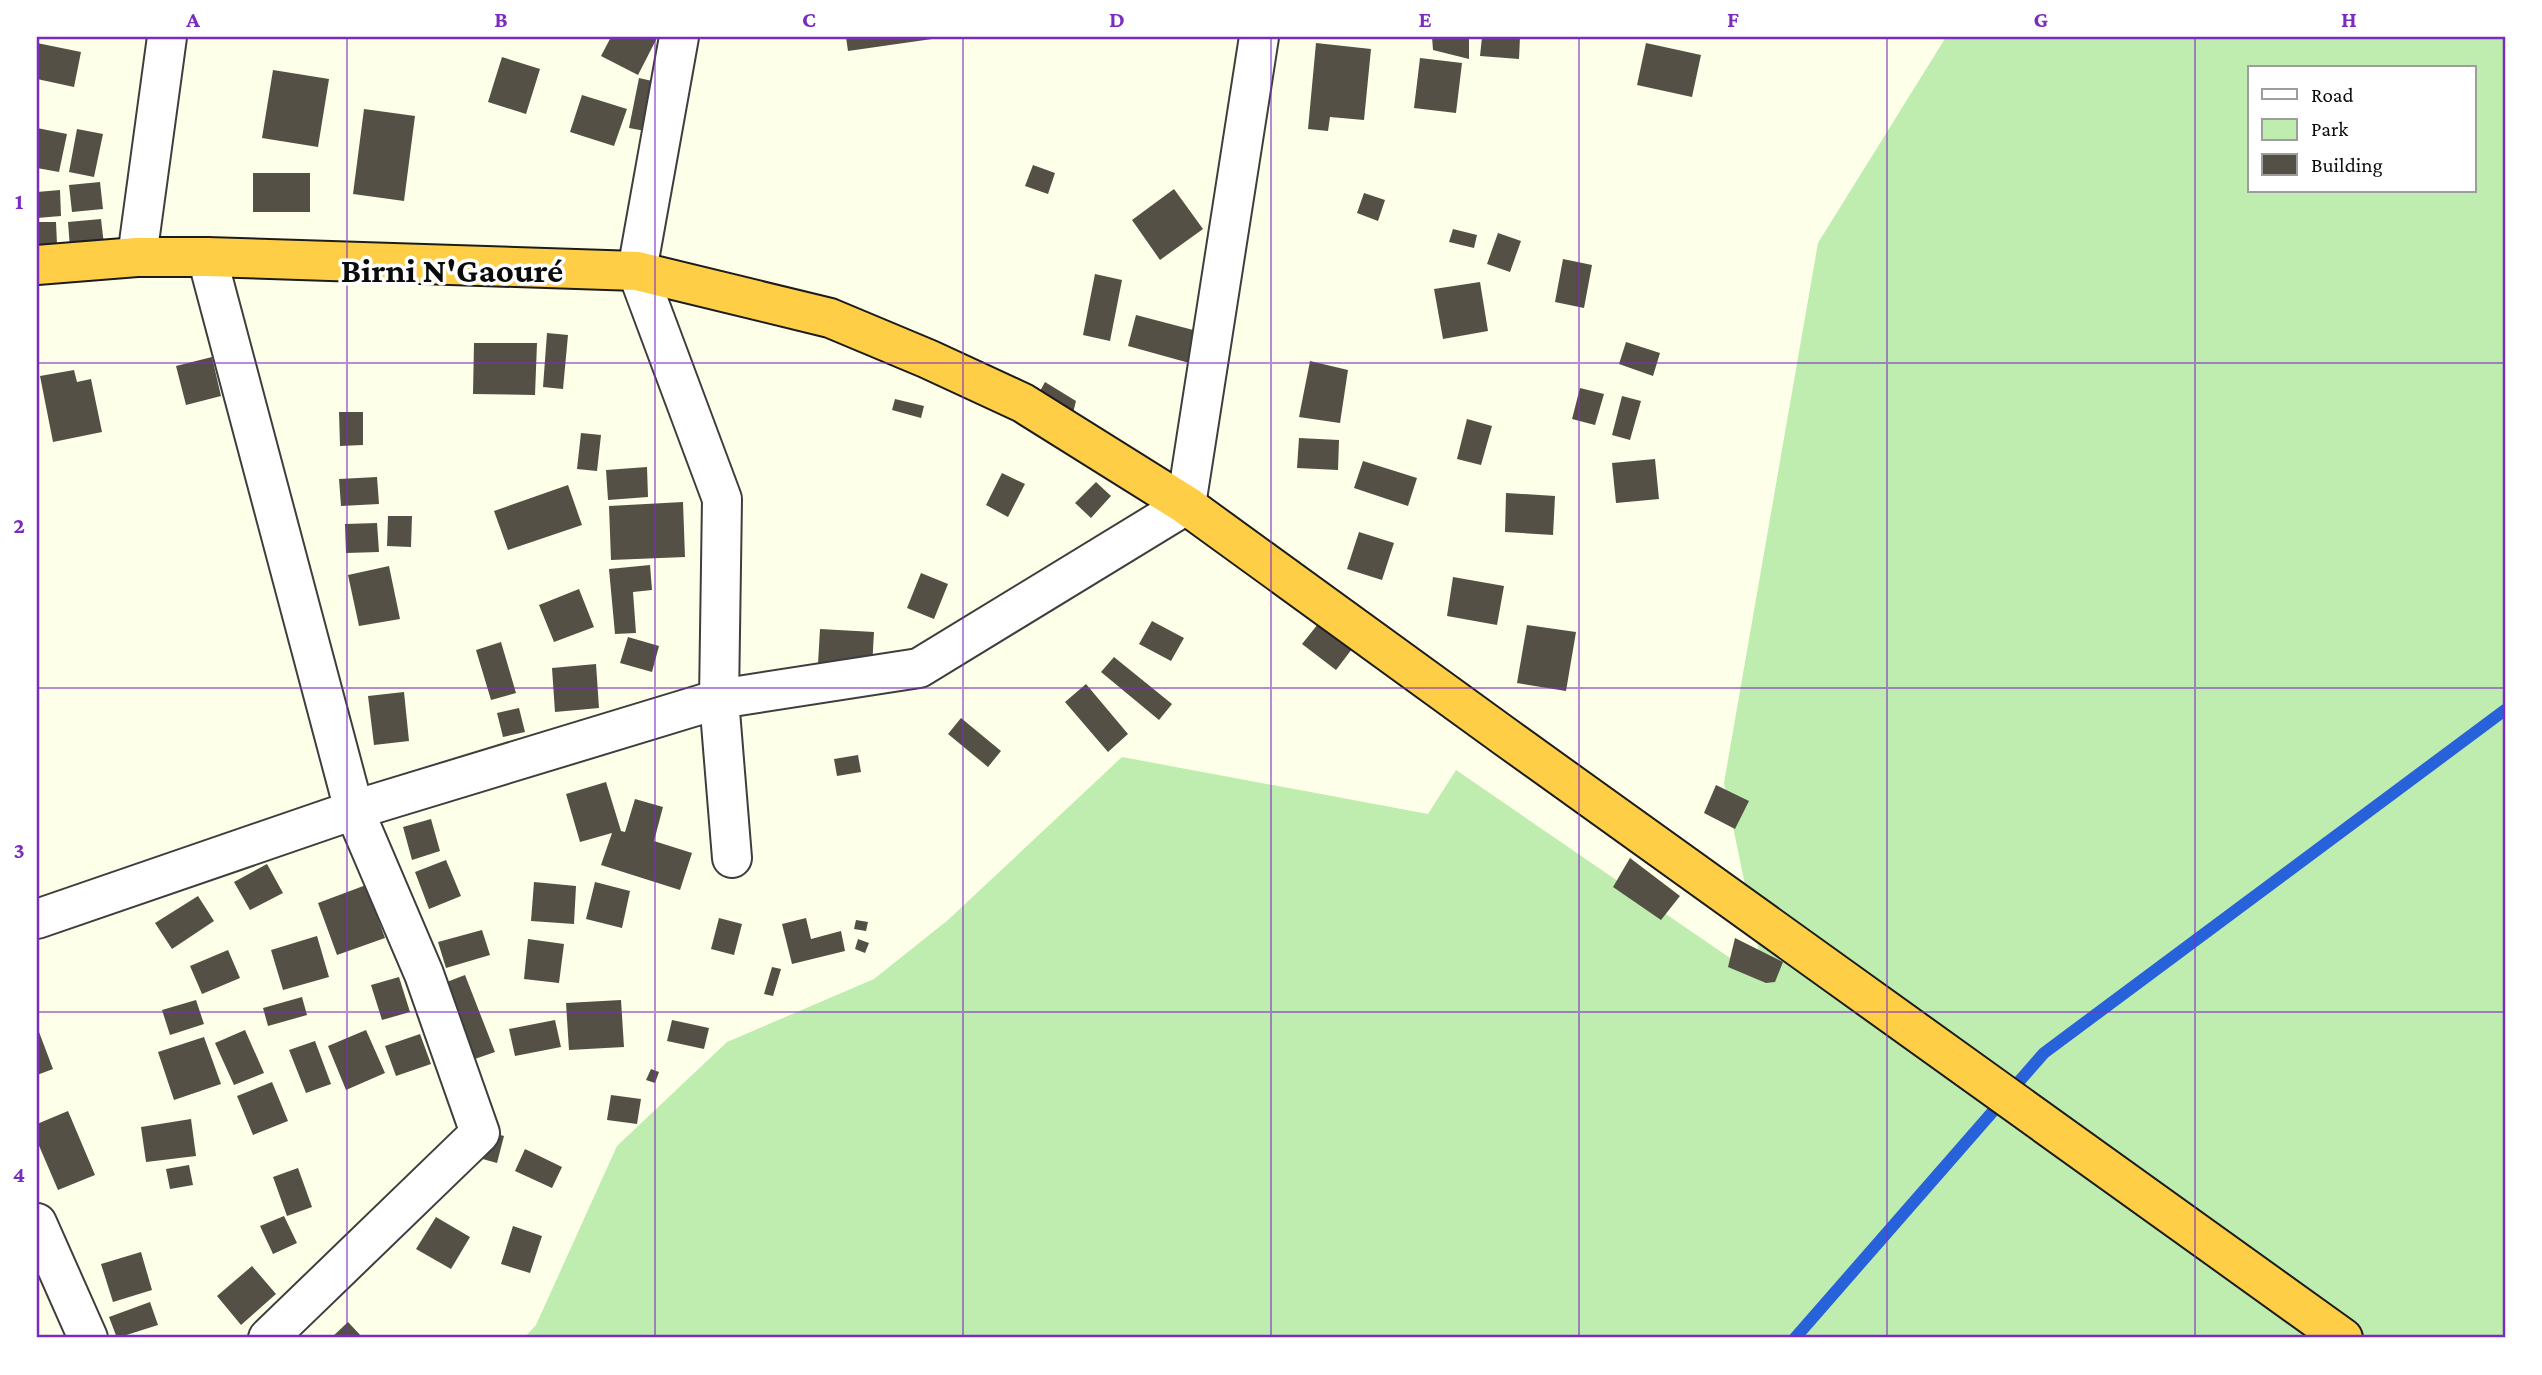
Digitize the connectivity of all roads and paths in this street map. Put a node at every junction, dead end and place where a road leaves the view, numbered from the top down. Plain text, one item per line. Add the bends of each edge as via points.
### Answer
1 (167, 37) edge
2 (679, 37) edge
3 (1259, 37) edge
4 (137, 257) junction
5 (207, 257) junction
6 (37, 265) edge
7 (637, 271) junction
8 (1186, 505) junction
9 (719, 699) junction
10 (354, 810) junction
11 (732, 858) dead end
12 (37, 919) edge
13 (37, 1223) edge
14 (88, 1338) edge
15 (268, 1338) edge
16 (2343, 1338) edge

1 - 4 street
2 - 7 street
3 - 8 street
4 - 5 highway
4 - 6 highway
5 - 7 highway
5 - 10 street
7 - 8 highway via 830,318 928,359 1023,403
7 - 9 street via 722,499
8 - 9 street via 919,668
8 - 16 highway
9 - 10 street
9 - 11 street
10 - 12 street
10 - 15 street via 424,974 480,1133
13 - 14 street

